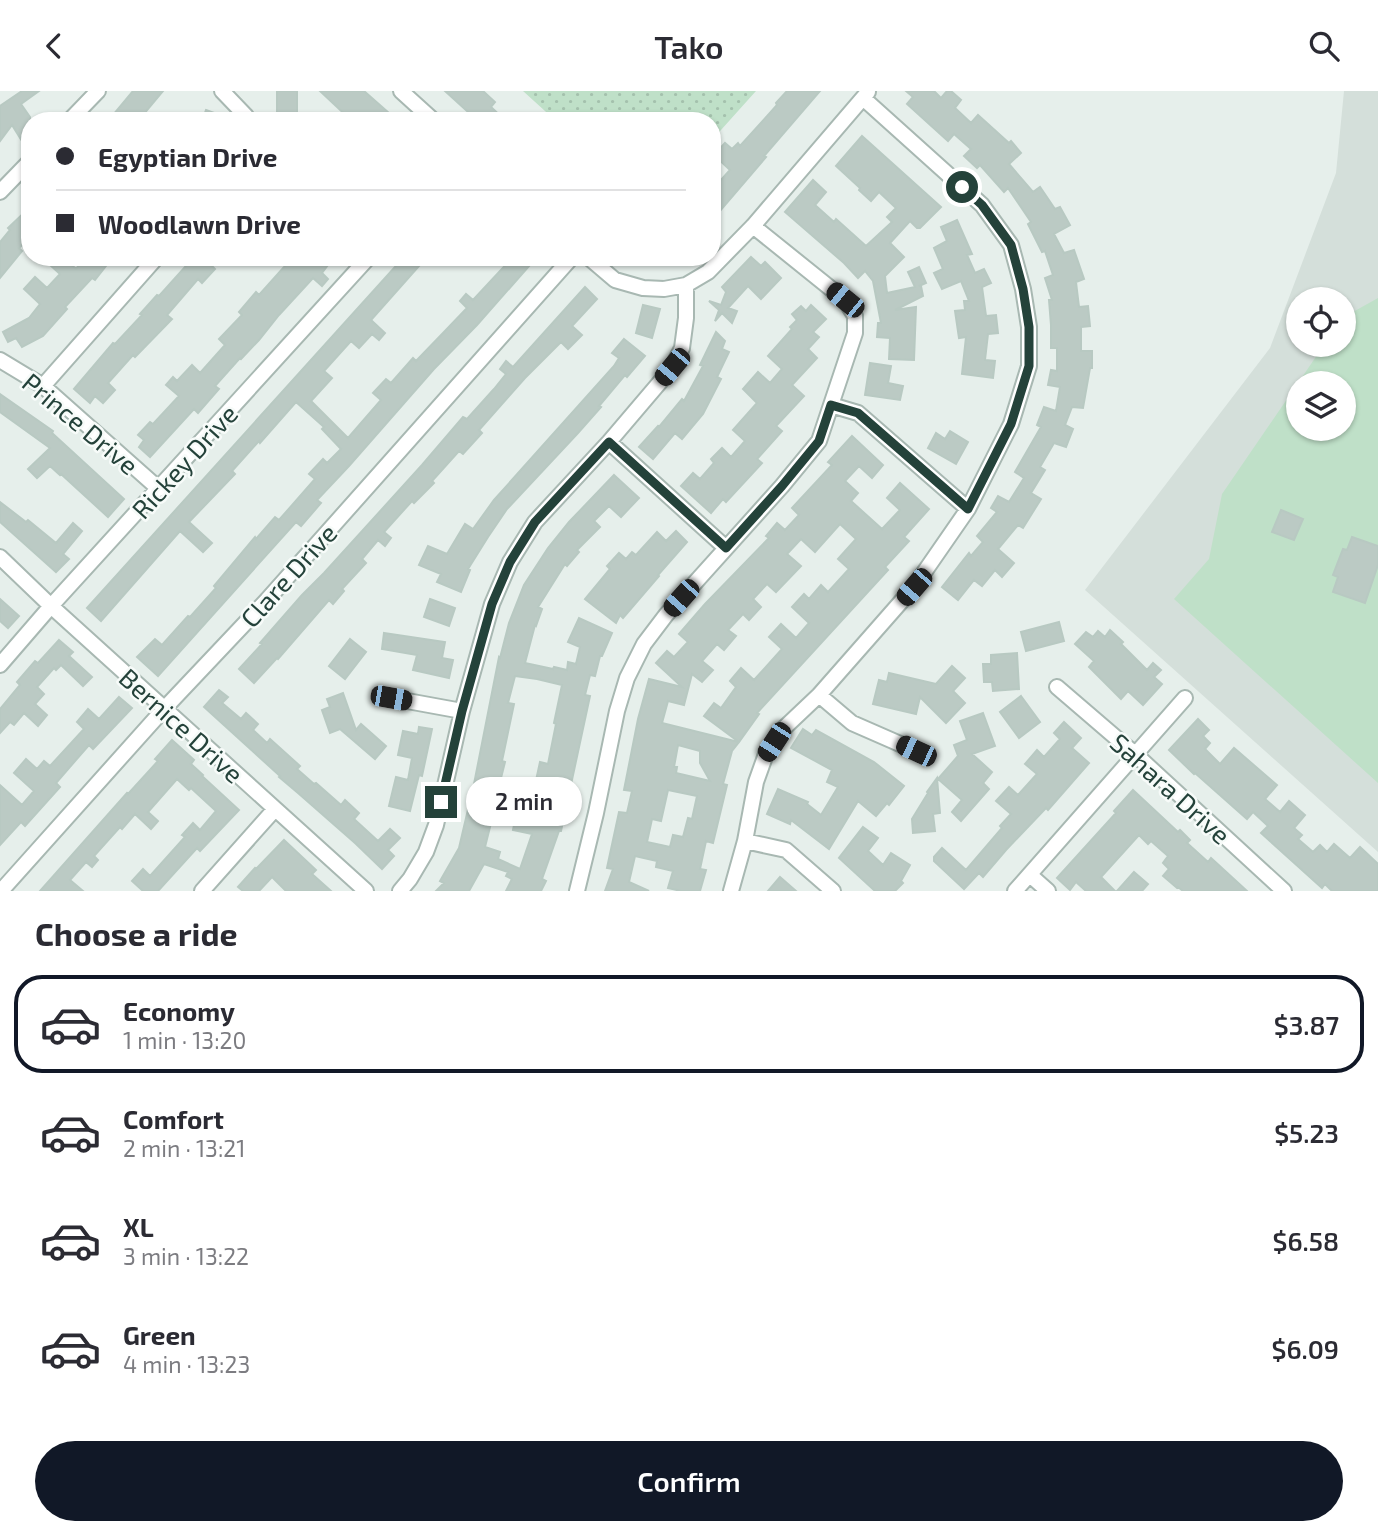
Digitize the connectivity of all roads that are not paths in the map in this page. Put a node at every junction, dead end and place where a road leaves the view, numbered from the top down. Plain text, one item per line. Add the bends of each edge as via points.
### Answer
1 (97, 91) edge
2 (401, 91) edge
3 (225, 92) edge
4 (866, 94) edge
5 (77, 112) edge
6 (242, 112) edge
7 (424, 112) edge
8 (21, 170) edge
9 (0, 192) edge
10 (753, 226) junction
11 (721, 259) edge
12 (149, 266) edge
13 (361, 266) edge
14 (564, 266) edge
15 (599, 266) edge
16 (714, 266) edge
17 (686, 285) junction
18 (0, 360) edge
19 (43, 386) junction
20 (831, 405) junction
21 (609, 442) junction
22 (159, 489) junction
23 (968, 509) junction
24 (726, 548) junction
25 (0, 557) edge
26 (51, 606) junction
27 (0, 665) edge
28 (1057, 687) dead end
29 (819, 695) junction
30 (391, 698) dead end
31 (1185, 698) dead end
32 (164, 709) junction
33 (462, 711) junction
34 (916, 751) dead end
35 (1135, 754) junction
36 (275, 809) junction
37 (745, 841) junction
38 (1030, 875) junction
39 (1, 891) edge
40 (202, 891) edge
41 (366, 891) edge
42 (400, 891) edge
43 (577, 891) edge
44 (731, 891) edge
45 (833, 891) edge
46 (1015, 891) edge
47 (1048, 891) edge
48 (1284, 891) edge

1 - 5 street
2 - 7 street
3 - 6 street
4 - 10 street
4 - 23 street via 982,205 1011,245 1023,289 1029,366 1011,424
8 - 9 street
10 - 11 street
10 - 20 street via 845,300 855,316 855,333
12 - 19 street
13 - 22 street, Rickey Drive
14 - 32 street, Clare Drive
15 - 17 street via 615,280 643,288
16 - 17 street
17 - 21 street via 682,348 672,367
18 - 19 street, Prince Drive
19 - 22 street, Prince Drive
20 - 23 street via 858,413
20 - 24 street via 819,441
21 - 24 street
21 - 33 street via 535,522 510,562 492,604
22 - 26 street, Rickey Drive
23 - 29 street via 914,587
24 - 43 street via 666,615 627,678
25 - 26 street, Bernice Drive
26 - 27 street, Rickey Drive
26 - 32 street, Bernice Drive
28 - 35 street, Sahara Drive
29 - 34 street via 852,723
29 - 37 street via 782,730 766,754
30 - 33 street
31 - 35 street
32 - 36 street, Bernice Drive
32 - 39 street, Clare Drive
33 - 42 street via 436,825 426,852
35 - 38 street
35 - 48 street, Sahara Drive
36 - 40 street
36 - 41 street, Bernice Drive
37 - 44 street
37 - 45 street via 786,850
38 - 46 street
38 - 47 street

